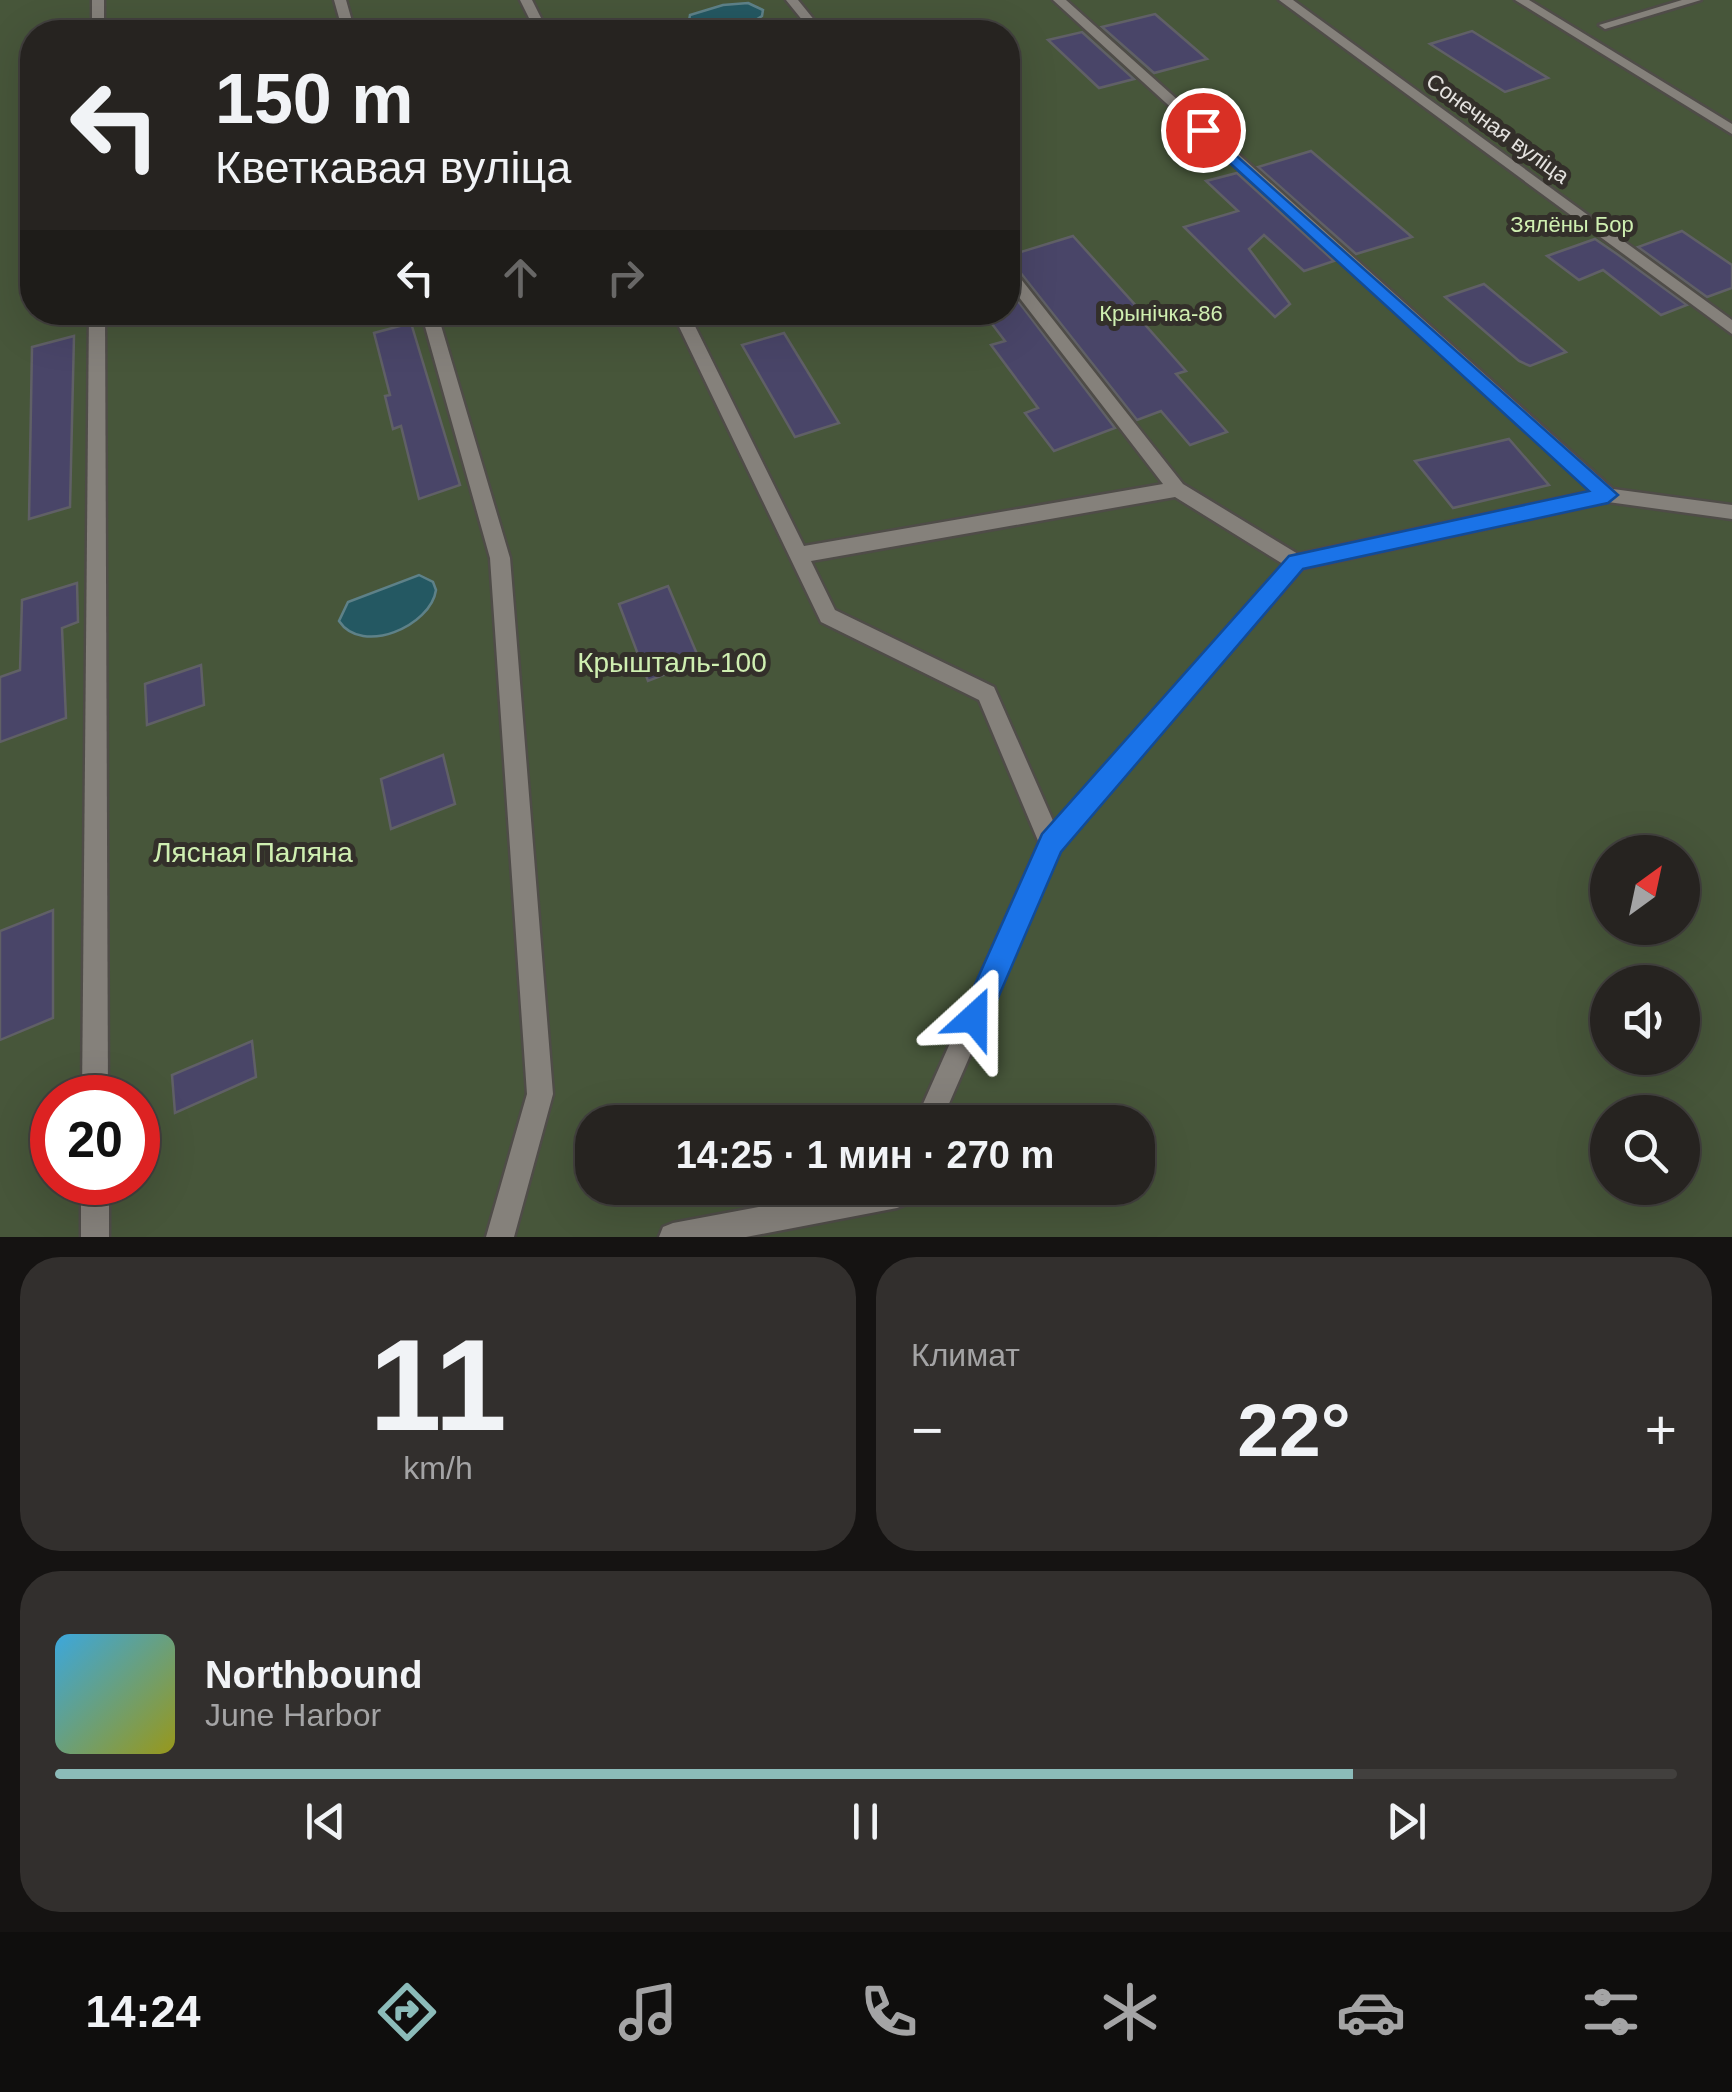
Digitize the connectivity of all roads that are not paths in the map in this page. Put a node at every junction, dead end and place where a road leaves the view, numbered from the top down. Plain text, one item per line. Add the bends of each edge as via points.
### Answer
1 (792, 0) edge
2 (1059, 0) edge
3 (1285, 0) edge
4 (1520, 0) edge
5 (1695, 0) edge
6 (808, 20) edge
7 (1605, 25) dead end
8 (1732, 130) edge
9 (1020, 288) edge
10 (98, 325) edge
11 (434, 325) edge
12 (686, 325) edge
13 (1732, 328) edge
14 (1177, 489) junction
15 (1608, 495) junction
16 (1732, 512) edge
17 (799, 555) junction
18 (1296, 562) junction
19 (1052, 843) junction
20 (96, 1075) edge
21 (936, 1105) edge
22 (95, 1205) edge
23 (840, 1205) edge
24 (95, 1237) edge
25 (500, 1237) edge
26 (673, 1237) edge

1 - 6 lane
2 - 15 lane
3 - 13 lane, Сонечная вуліца
4 - 8 lane
5 - 7 lane
9 - 14 lane
10 - 20 lane
11 - 25 lane via 500,558 540,1094
12 - 17 lane
14 - 17 lane
14 - 18 lane
15 - 16 lane
15 - 18 lane
17 - 19 lane via 828,616 987,694
18 - 19 lane
19 - 21 lane
22 - 24 lane
23 - 26 lane

